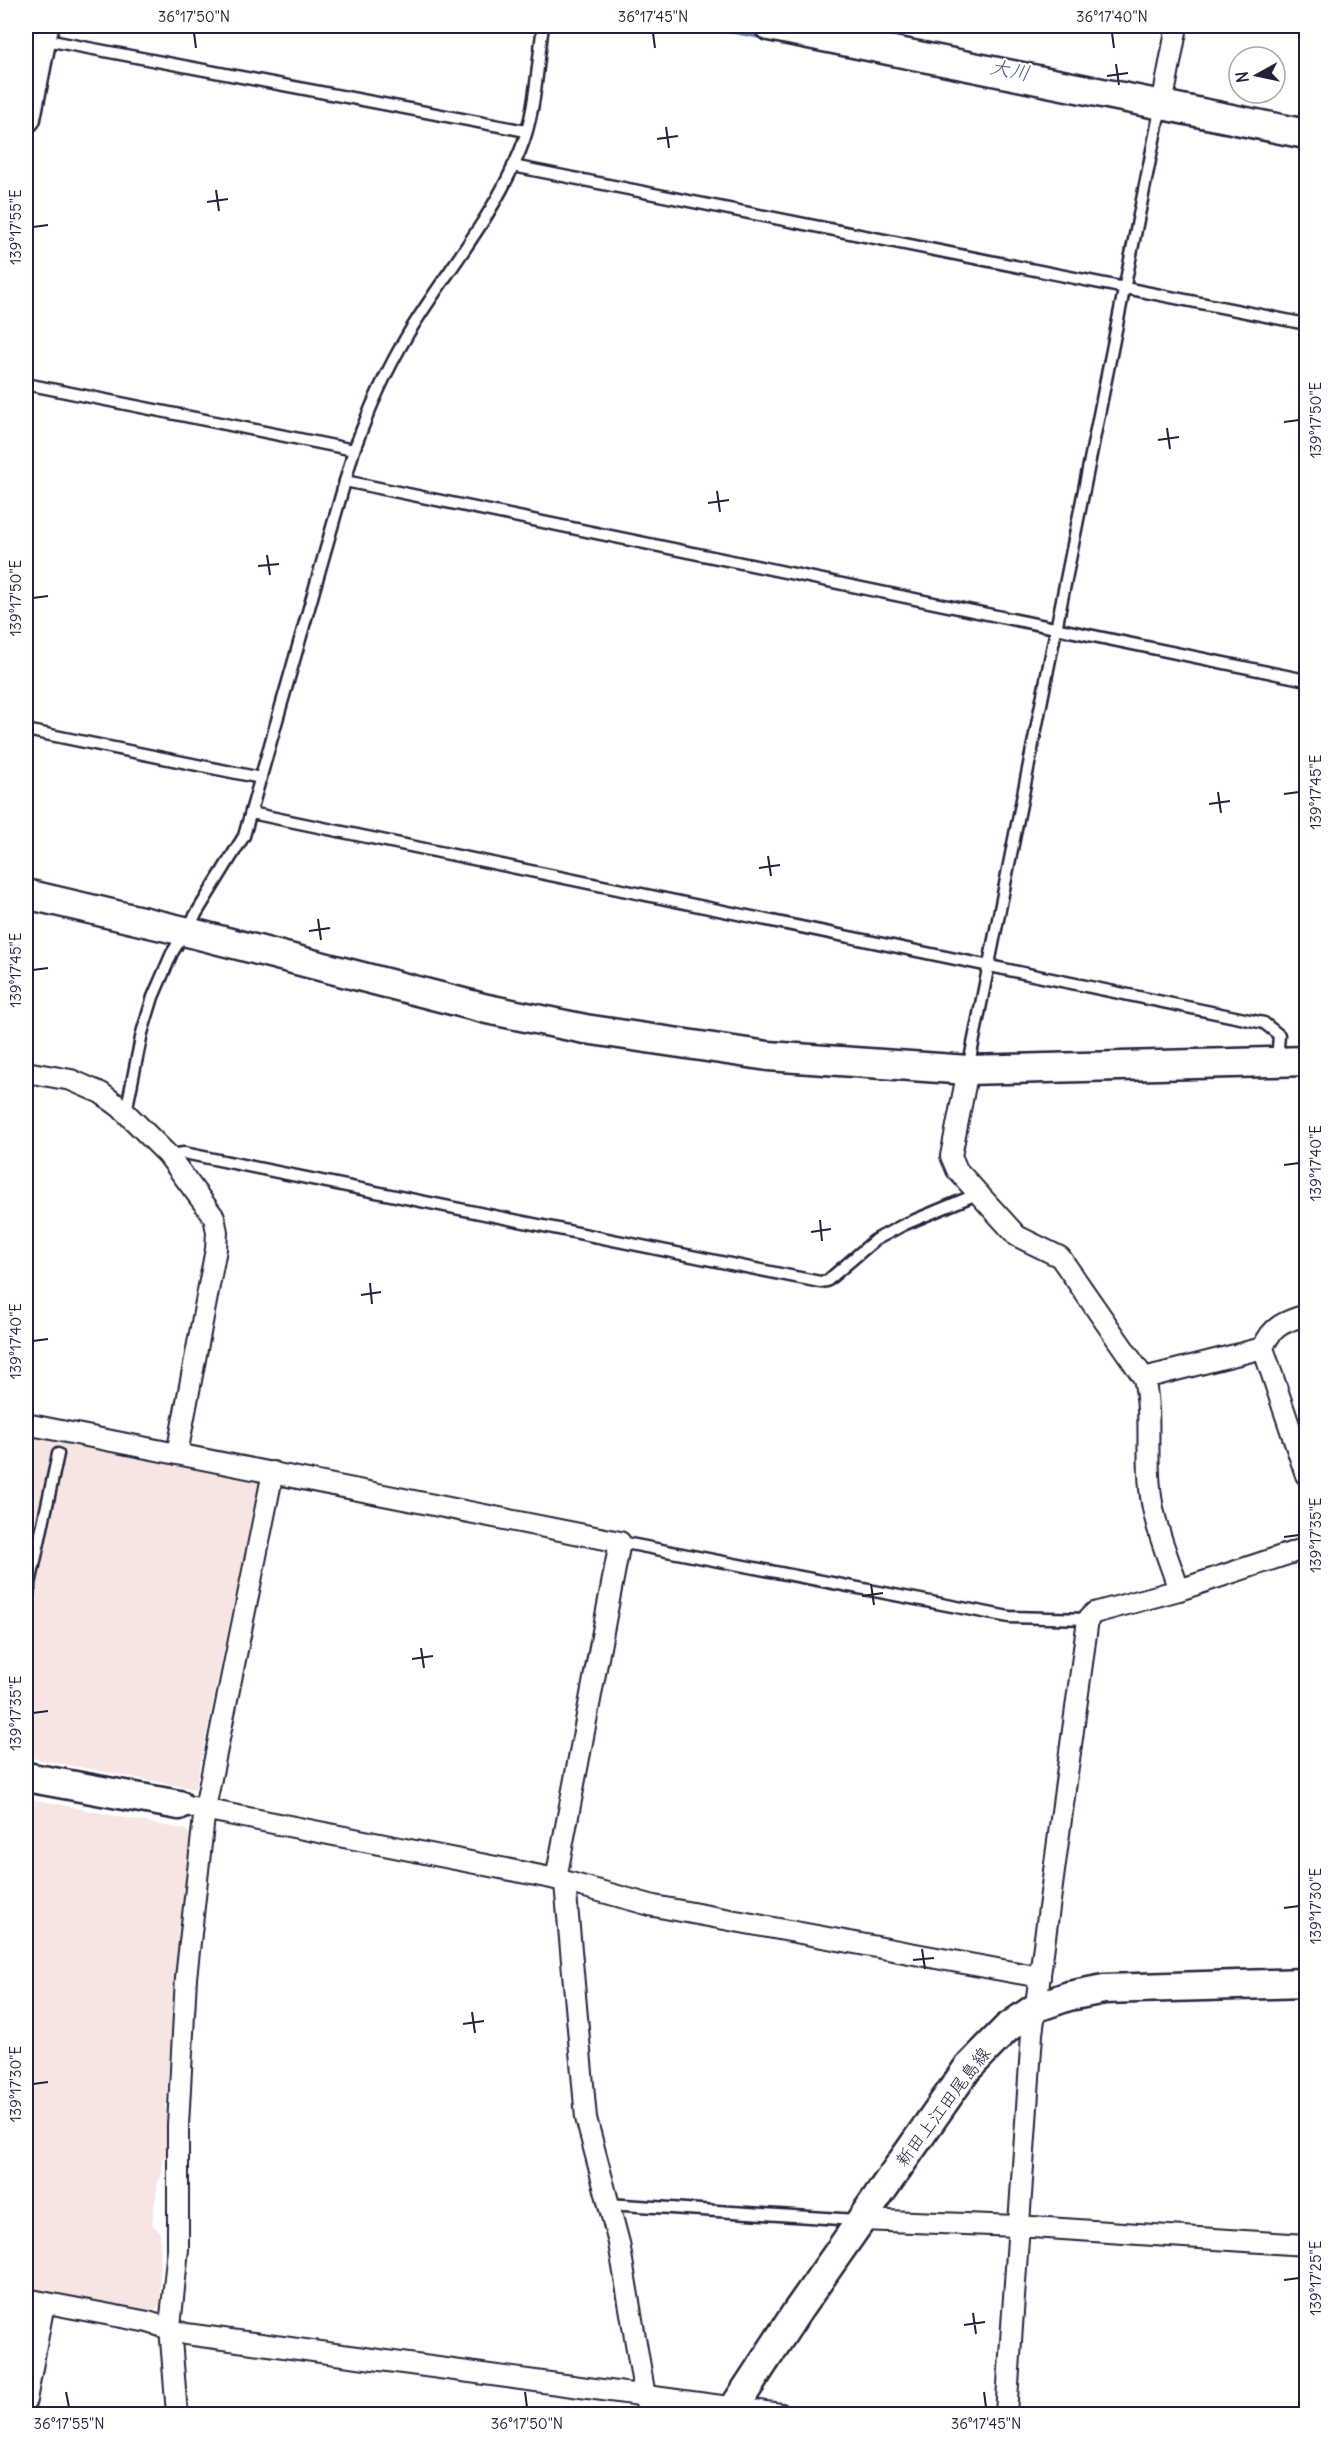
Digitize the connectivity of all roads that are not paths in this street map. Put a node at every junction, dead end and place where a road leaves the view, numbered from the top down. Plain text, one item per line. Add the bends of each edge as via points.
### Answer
1 (543, 26) edge
2 (769, 26) edge
3 (1177, 26) edge
4 (42, 32) edge
5 (1162, 105) junction
6 (26, 118) edge
7 (526, 132) junction
8 (1306, 134) edge
9 (513, 166) junction
10 (1125, 288) junction
11 (1306, 324) edge
12 (26, 384) edge
13 (354, 450) junction
14 (345, 481) junction
15 (1056, 629) junction
16 (1306, 680) edge
17 (26, 730) edge
18 (261, 778) junction
19 (251, 813) junction
20 (26, 894) edge
21 (184, 931) junction
22 (991, 967) junction
23 (1276, 1061) junction
24 (1306, 1061) edge
25 (968, 1070) junction
26 (26, 1072) edge
27 (126, 1112) junction
28 (168, 1155) junction
29 (977, 1194) junction
30 (1306, 1315) edge
31 (1263, 1348) junction
32 (1144, 1378) junction
33 (26, 1424) edge
34 (58, 1454) dead end
35 (177, 1454) junction
36 (273, 1472) junction
37 (1306, 1475) edge
38 (620, 1542) junction
39 (1306, 1548) edge
40 (1179, 1590) junction
41 (26, 1603) edge
42 (1088, 1619) junction
43 (26, 1777) edge
44 (192, 1807) junction
45 (560, 1881) junction
46 (1040, 1977) junction
47 (1306, 1983) edge
48 (1037, 2007) junction
49 (608, 2204) junction
50 (861, 2220) junction
51 (1017, 2226) junction
52 (1306, 2245) edge
53 (35, 2301) edge
54 (170, 2327) junction
55 (26, 2400) edge
56 (647, 2406) edge
57 (732, 2411) edge
58 (177, 2415) edge
59 (781, 2415) edge
60 (1006, 2415) edge

1 - 7 lane
2 - 5 street
3 - 5 street
4 - 6 street
4 - 7 lane
5 - 8 street
5 - 10 lane
7 - 9 lane
9 - 10 lane
9 - 13 lane via 489,212 383,378
10 - 11 lane
10 - 15 lane
12 - 13 lane
13 - 14 lane
14 - 15 lane
14 - 18 lane
15 - 16 lane
15 - 22 lane
17 - 18 lane
18 - 19 lane
19 - 21 lane via 237,851
19 - 22 lane
20 - 21 street
21 - 25 street via 464,1004 585,1029 768,1056
21 - 27 lane via 153,997
22 - 23 lane via 1264,1023 1279,1035
22 - 25 lane
23 - 24 street
23 - 25 street
25 - 29 street via 951,1156
26 - 27 street via 71,1080 101,1093
27 - 28 street
28 - 29 lane via 196,1155 819,1282 827,1281 875,1240
28 - 35 street via 214,1217 217,1232
29 - 32 street via 1017,1236 1060,1257
30 - 31 street via 1283,1322 1268,1335
31 - 32 street
31 - 37 street
32 - 40 street via 1150,1490
33 - 35 street
34 - 41 lane
35 - 36 street
36 - 38 street
36 - 44 street
38 - 42 lane via 1009,1617
38 - 45 street
39 - 40 street
40 - 42 street via 1094,1613
42 - 46 street
43 - 44 street
44 - 45 street
44 - 54 street via 181,2045 178,2249
45 - 46 street via 654,1906
45 - 49 street via 585,2107
46 - 48 street
47 - 48 street, 新田上江田尾島線 via 1104,1989
48 - 50 street, 新田上江田尾島線 via 1007,2028 968,2069
48 - 51 street
49 - 50 lane
49 - 56 street via 619,2243
50 - 51 street
50 - 57 street, 新田上江田尾島線
51 - 52 street
51 - 60 street
53 - 54 street
53 - 55 street
54 - 56 street via 186,2334
54 - 58 street
56 - 57 street
57 - 59 street

